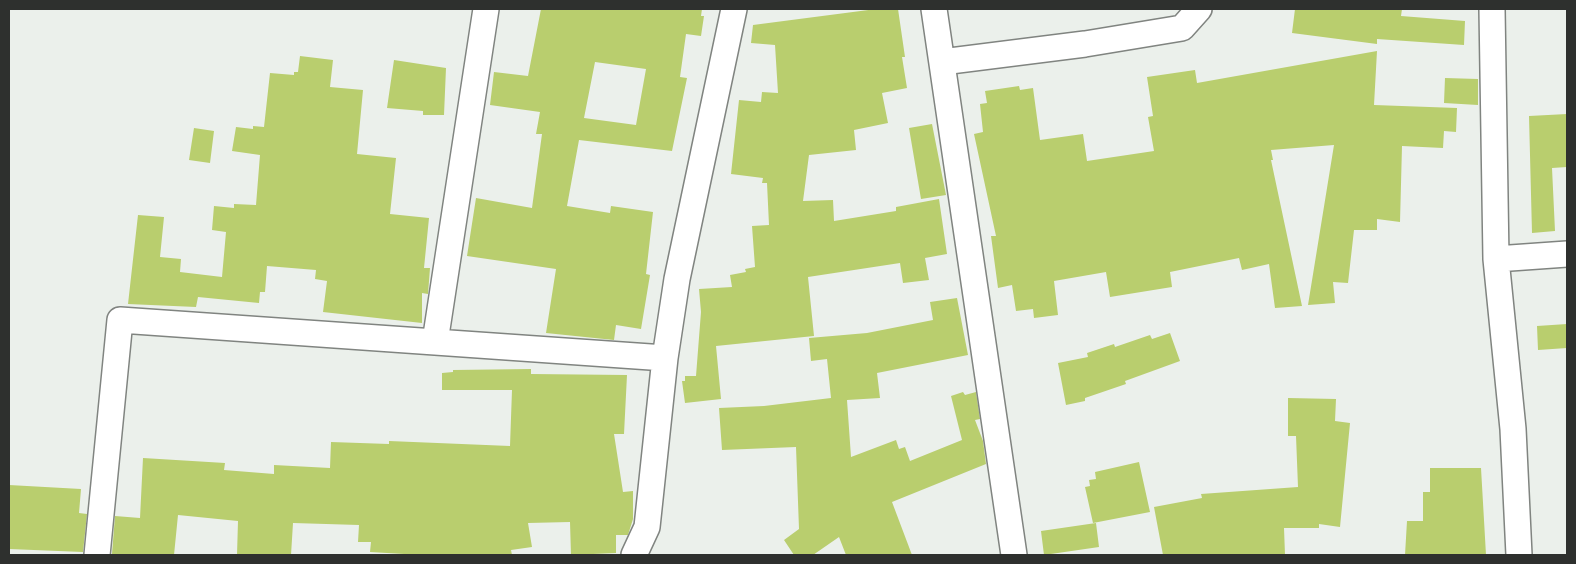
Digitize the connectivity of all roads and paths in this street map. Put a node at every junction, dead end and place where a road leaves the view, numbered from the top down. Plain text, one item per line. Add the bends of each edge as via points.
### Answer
1 (486, 9) edge
2 (734, 9) edge
3 (934, 9) edge
4 (1199, 9) edge
5 (1492, 9) edge
6 (942, 62) junction
7 (1567, 254) edge
8 (1496, 258) junction
9 (435, 342) junction
10 (665, 358) junction
11 (97, 555) edge
12 (634, 555) edge
13 (1014, 555) edge
14 (1519, 555) edge

1 - 9 street
2 - 10 street via 677,279
3 - 6 street
4 - 6 street via 1182,28
5 - 8 street
6 - 13 street
7 - 8 street
8 - 14 street via 1514,429
9 - 10 street
9 - 11 street via 120,320
10 - 12 street via 647,527

